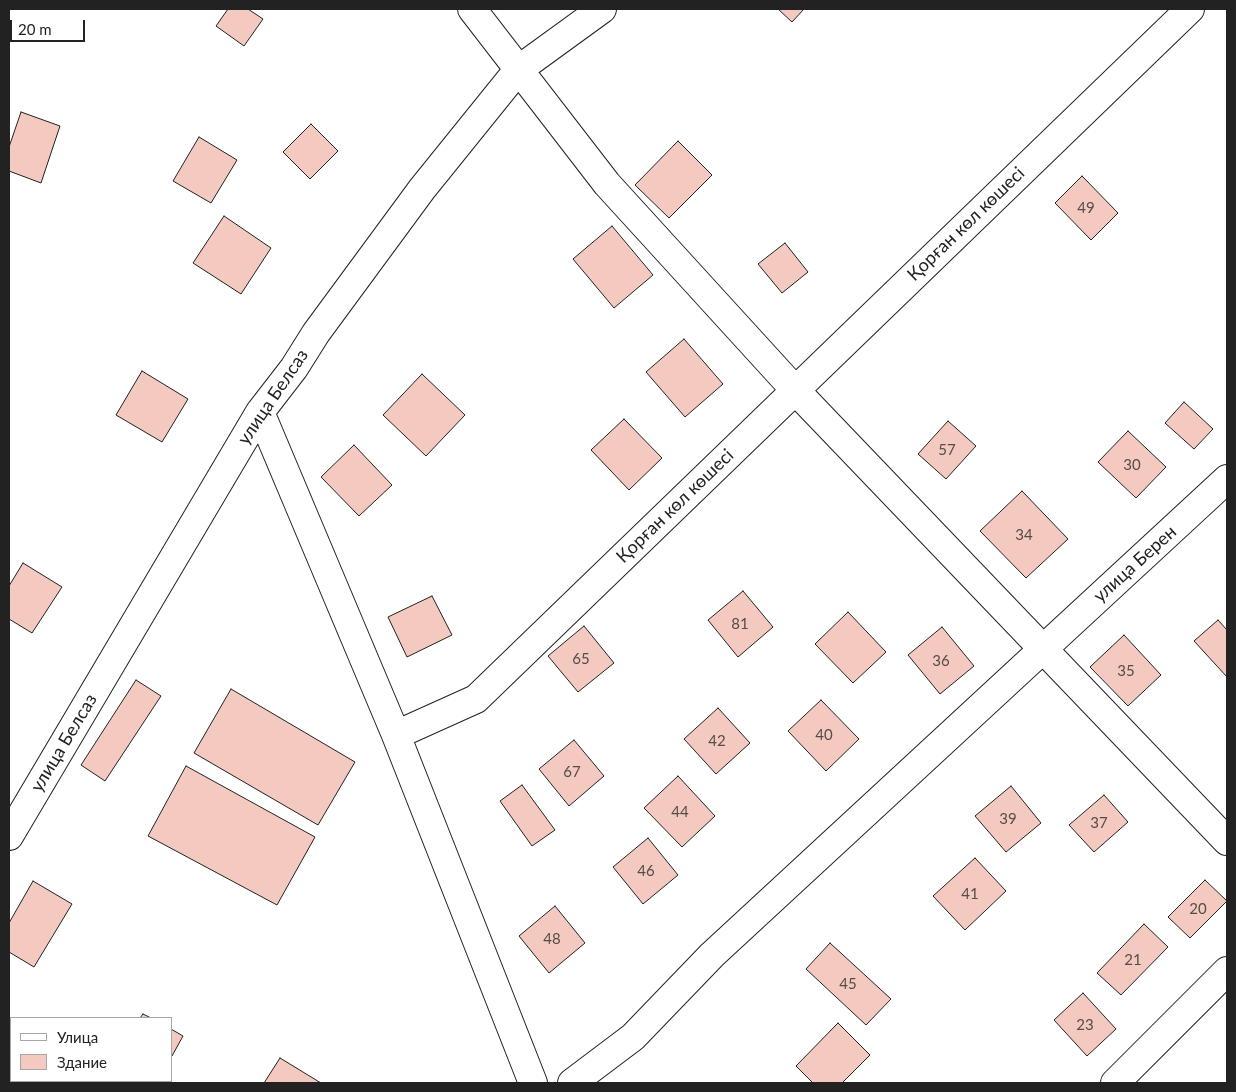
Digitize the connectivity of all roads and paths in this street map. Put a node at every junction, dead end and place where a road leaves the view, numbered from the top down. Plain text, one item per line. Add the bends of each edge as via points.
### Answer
1 (472, 9) edge
2 (602, 9) edge
3 (1190, 9) edge
4 (518, 70) junction
5 (795, 390) junction
6 (260, 412) junction
7 (1227, 480) edge
8 (1042, 649) junction
9 (396, 735) junction
10 (9, 836) edge
11 (1227, 841) edge
12 (1227, 971) edge
13 (534, 1083) edge
14 (572, 1083) edge
15 (1115, 1083) edge

1 - 4 street
2 - 4 street, улица Белсаз
3 - 5 street, Қорған көл көшесі
4 - 5 street via 607,184
4 - 6 street, улица Белсаз via 422,189
5 - 8 street
5 - 9 street, Қорған көл көшесі via 476,700
6 - 9 street
6 - 10 street, улица Белсаз
7 - 8 street, улица Берен
8 - 11 street
8 - 14 street, улица Берен via 712,955 632,1037
9 - 13 street
12 - 15 street

